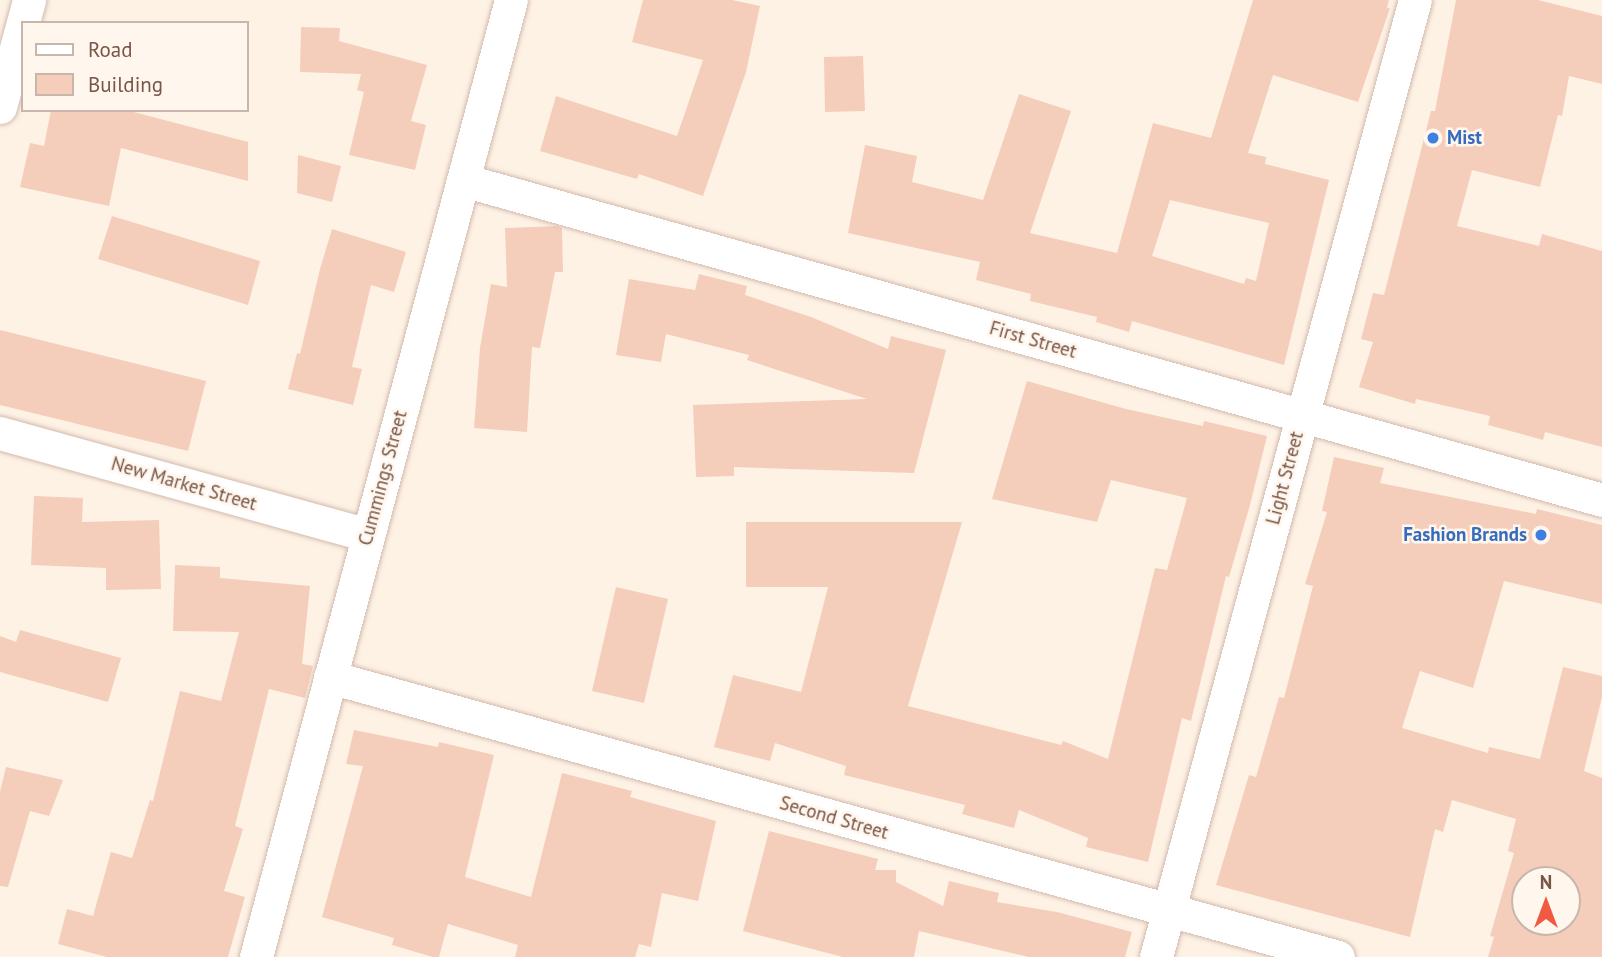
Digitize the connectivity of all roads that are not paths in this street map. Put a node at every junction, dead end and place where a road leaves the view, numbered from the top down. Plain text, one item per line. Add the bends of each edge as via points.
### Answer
1 (29, 0) edge
2 (511, 0) edge
3 (1415, 0) edge
4 (23, 21) edge
5 (21, 30) edge
6 (0, 107) edge
7 (463, 180) junction
8 (1302, 416) junction
9 (0, 433) edge
10 (1602, 500) edge
11 (368, 535) junction
12 (330, 677) junction
13 (1169, 910) junction
14 (256, 957) edge
15 (1156, 957) edge
16 (1338, 957) edge

1 - 4 street
2 - 7 street, Cummings Street
3 - 8 street, Light Street
5 - 6 street
7 - 8 street, First Street
7 - 11 street, Cummings Street
8 - 10 street, First Street
8 - 13 street, Light Street
9 - 11 street, New Market Street
11 - 12 street, Cummings Street
12 - 13 street, Second Street
12 - 14 street, Cummings Street
13 - 15 street, Light Street
13 - 16 street, Second Street

